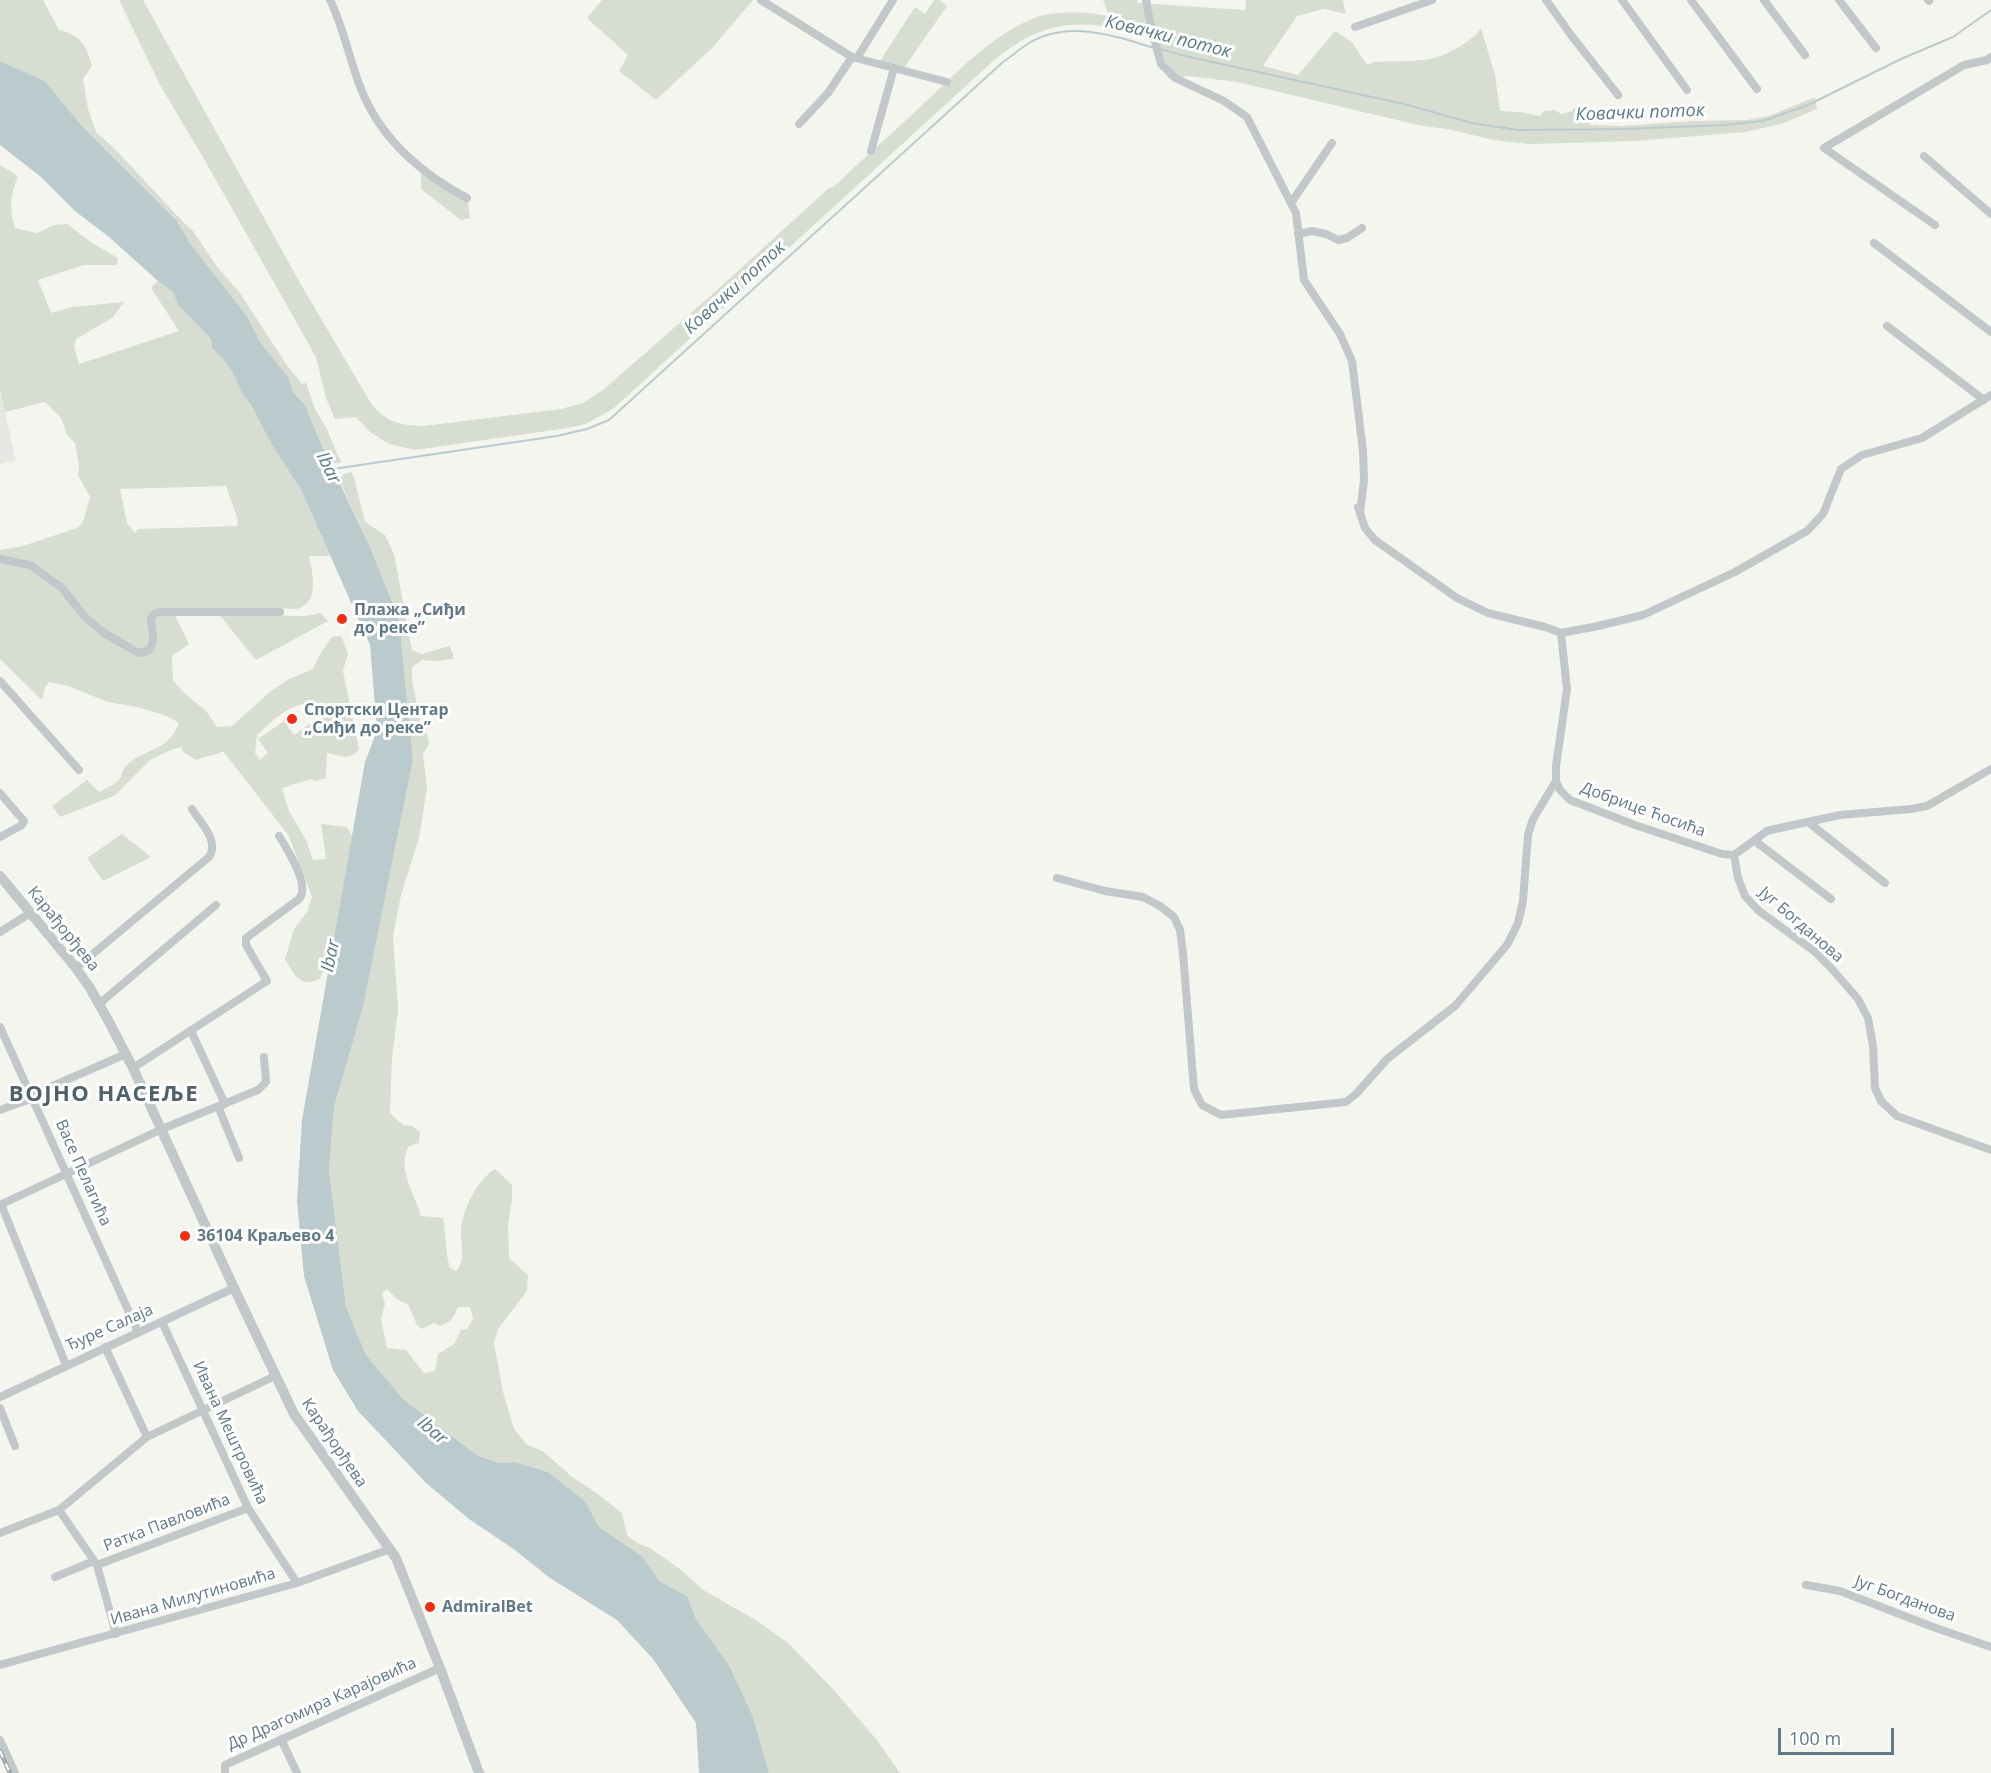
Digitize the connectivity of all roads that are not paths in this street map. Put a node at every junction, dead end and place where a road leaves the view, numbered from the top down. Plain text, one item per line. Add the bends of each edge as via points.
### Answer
1 (330, 0) edge
2 (761, 0) edge
3 (893, 0) edge
4 (1146, 0) edge
5 (1432, 0) edge
6 (1546, 0) edge
7 (1622, 0) edge
8 (1691, 0) edge
9 (1764, 0) edge
10 (1839, 0) edge
11 (1355, 27) dead end
12 (1876, 48) dead end
13 (1805, 55) dead end
14 (855, 58) junction
15 (1990, 60) edge
16 (894, 68) junction
17 (946, 82) dead end
18 (1757, 89) dead end
19 (1687, 90) dead end
20 (1618, 95) dead end
21 (799, 124) dead end
22 (1332, 143) dead end
23 (871, 151) dead end
24 (1924, 156) dead end
25 (467, 198) dead end
26 (1291, 203) junction
27 (1991, 214) edge
28 (1935, 225) dead end
29 (1362, 228) dead end
30 (1298, 234) junction
31 (1874, 243) dead end
32 (1887, 326) dead end
33 (1991, 332) edge
34 (1987, 397) edge
35 (0, 559) edge
36 (280, 612) dead end
37 (1561, 633) junction
38 (0, 681) edge
39 (1991, 769) edge
40 (79, 770) dead end
41 (1556, 781) junction
42 (0, 793) edge
43 (192, 809) dead end
44 (1808, 822) junction
45 (279, 836) dead end
46 (0, 837) edge
47 (1755, 841) junction
48 (1734, 855) junction
49 (0, 876) edge
50 (1057, 878) dead end
51 (1885, 883) dead end
52 (1831, 899) dead end
53 (216, 905) dead end
54 (32, 912) junction
55 (0, 932) edge
56 (76, 968) junction
57 (99, 1004) junction
58 (0, 1027) edge
59 (191, 1031) junction
60 (126, 1054) junction
61 (264, 1057) dead end
62 (133, 1068) junction
63 (33, 1097) junction
64 (221, 1105) junction
65 (0, 1110) edge
66 (162, 1129) junction
67 (1991, 1150) edge
68 (239, 1158) dead end
69 (66, 1173) junction
70 (1, 1204) edge
71 (234, 1288) junction
72 (162, 1322) junction
73 (138, 1332) junction
74 (105, 1347) junction
75 (66, 1365) junction
76 (275, 1376) junction
77 (0, 1397) edge
78 (0, 1408) edge
79 (203, 1410) junction
80 (147, 1437) junction
81 (15, 1446) dead end
82 (248, 1509) junction
83 (59, 1510) junction
84 (0, 1533) edge
85 (390, 1549) junction
86 (95, 1563) junction
87 (55, 1577) dead end
88 (297, 1583) junction
89 (1806, 1585) dead end
90 (116, 1634) junction
91 (1991, 1647) edge
92 (0, 1665) edge
93 (440, 1668) junction
94 (281, 1739) junction
95 (0, 1740) edge
96 (15, 1773) edge
97 (225, 1773) edge
98 (297, 1773) edge
99 (479, 1773) edge

1 - 25 street via 377,120 412,161
2 - 14 street
3 - 14 street
4 - 26 street via 1159,59 1165,69 1247,117
5 - 11 street
6 - 20 street
7 - 19 street
8 - 18 street
9 - 13 street
10 - 12 street
14 - 16 street
14 - 21 street
15 - 28 street via 1964,65 1824,148
16 - 17 street
16 - 23 street
22 - 26 street
24 - 27 street
26 - 30 street
29 - 30 street via 1338,240 1312,231
30 - 37 street via 1304,280 1340,334 1352,361 1363,451 1359,511 1365,528 1375,540 1457,598 1488,613
31 - 33 street
32 - 34 street
34 - 37 street via 1922,438 1862,455 1841,469 1822,514 1808,531 1736,572 1643,615
35 - 36 street via 30,565 62,588 91,623 141,653 152,646 150,619 160,612
37 - 41 street via 1567,689
38 - 40 street
39 - 44 street via 1927,806
41 - 48 street, Добрице Ћосића via 1570,800 1635,825
41 - 50 street via 1528,835 1523,901 1507,945 1455,1006 1388,1059 1346,1102 1221,1115 1202,1105 1192,1079 1183,954 1174,917 1143,897
42 - 46 street via 24,821
43 - 56 street via 212,842 209,857
44 - 47 street via 1767,831
44 - 51 street
45 - 59 street via 304,889 299,899 246,938 246,945 267,981
47 - 48 street
47 - 52 street
48 - 67 street, Југ Богданова via 1745,896 1759,911 1814,951 1858,999 1868,1018 1875,1088 1881,1101 1897,1116
49 - 54 street, Карађорђева
53 - 57 street
54 - 55 street
54 - 56 street, Карађорђева
56 - 57 street, Карађорђева
57 - 60 street, Карађорђева
58 - 63 street, Васе Пелагића
59 - 62 street
59 - 64 street
60 - 62 street, Карађорђева
60 - 63 street
61 - 64 street via 266,1082 258,1090
62 - 66 street, Карађорђева
63 - 65 street
63 - 69 street, Васе Пелагића
64 - 66 street
64 - 68 street
66 - 69 street
66 - 71 street, Карађорђева
69 - 70 street
69 - 73 street, Васе Пелагића
70 - 75 street
71 - 72 street, Ђуре Салаја
71 - 76 street, Карађорђева
72 - 73 street, Ђуре Салаја
72 - 79 street, Ивана Мештровића
73 - 74 street, Ђуре Салаја
74 - 75 street, Ђуре Салаја
74 - 80 street
75 - 77 street, Ђуре Салаја
76 - 79 street
76 - 85 street, Карађорђева via 294,1414
78 - 81 street
79 - 80 street
79 - 82 street, Ивана Мештровића
80 - 83 street
82 - 86 street, Ратка Павловића
82 - 88 street, Ивана Мештровића
83 - 84 street
83 - 86 street
85 - 88 street, Ивана Милутиновића
85 - 93 street, Карађорђева
86 - 87 street, Ратка Павловића
86 - 90 street
88 - 90 street, Ивана Милутиновића
89 - 91 street, Југ Богданова via 1840,1591
90 - 92 street, Ивана Милутиновића
93 - 94 street, Др Драгомира Карајовића
93 - 99 street, Карађорђева
94 - 97 street, Др Драгомира Карајовића via 225,1765
94 - 98 street
95 - 96 street

